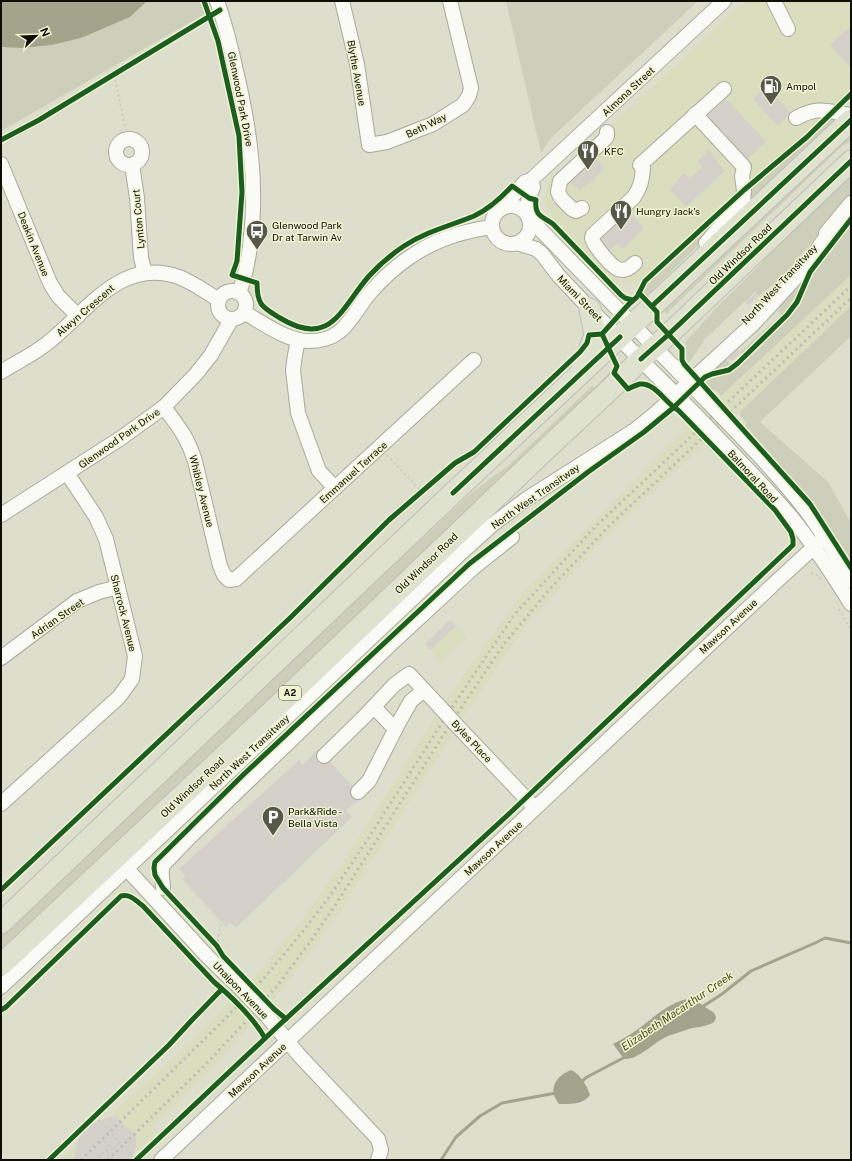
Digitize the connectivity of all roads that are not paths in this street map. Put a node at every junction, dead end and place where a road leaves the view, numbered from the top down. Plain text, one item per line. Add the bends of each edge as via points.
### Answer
1 (217, 1) edge
2 (342, 1) edge
3 (450, 1) edge
4 (724, 1) edge
5 (774, 1) edge
6 (788, 29) dead end
7 (724, 89) dead end
8 (695, 114) junction
9 (851, 115) edge
10 (796, 118) dead end
11 (851, 120) edge
12 (607, 132) dead end
13 (369, 145) joint
14 (851, 161) edge
15 (1, 164) edge
16 (132, 165) dead end
17 (531, 180) junction
18 (851, 203) edge
19 (502, 208) junction
20 (582, 208) dead end
21 (528, 215) junction
22 (492, 227) junction
23 (517, 244) junction
24 (635, 263) dead end
25 (696, 265) junction
26 (145, 273) junction
27 (239, 293) junction
28 (219, 300) junction
29 (590, 309) junction
30 (245, 313) junction
31 (78, 316) junction
32 (231, 320) junction
33 (626, 331) junction
34 (298, 340) junction
35 (647, 353) junction
36 (474, 360) dead end
37 (1, 372) edge
38 (579, 375) junction
39 (687, 380) junction
40 (674, 393) junction
41 (164, 407) junction
42 (67, 473) junction
43 (334, 488) junction
44 (1, 515) edge
45 (512, 538) dead end
46 (825, 538) junction
47 (813, 548) junction
48 (229, 580) joint
49 (851, 581) edge
50 (118, 587) junction
51 (851, 604) edge
52 (1, 658) edge
53 (424, 690) junction
54 (374, 707) junction
55 (395, 729) junction
56 (324, 756) dead end
57 (358, 792) dead end
58 (1, 804) edge
59 (535, 808) junction
60 (127, 869) junction
61 (163, 888) dead end
62 (1, 922) edge
63 (1, 965) edge
64 (1, 987) edge
65 (288, 1042) junction
66 (380, 1155) edge
67 (166, 1159) edge

1 - 27 street, Glenwood Park Drive via 243,101 252,154 253,220 246,271
2 - 13 street, Blythe Avenue via 357,64
3 - 13 street, Beth Way via 471,88 469,96 463,105 433,124 387,142
4 - 17 street, Almona Street
5 - 6 street
7 - 8 street
8 - 24 street via 641,166 642,183 639,190 593,235 594,244 618,269 624,270
8 - 25 street via 744,167 743,200 701,248
9 - 10 street via 820,110 808,111
11 - 25 highway
12 - 20 street via 604,140 562,178 559,185 558,192 561,198 572,210
14 - 35 highway, Old Windsor Road / A2
15 - 31 street, Deakin Avenue via 50,283 58,296
16 - 26 street, Lynton Court via 141,258
17 - 19 street, Almona Street via 525,182
17 - 21 street via 533,187 528,198
18 - 39 street, North West Transitway via 757,310
19 - 21 street via 514,206 521,208
19 - 22 street via 494,216
21 - 23 street via 530,230
21 - 33 street, Miami Street
22 - 23 street via 503,243
22 - 34 street via 461,233 433,243 399,264 381,281 342,330 327,339 307,342
23 - 29 street, Miami Street via 536,249 542,254
25 - 33 highway
26 - 28 street, Alwyn Crescent via 179,277
26 - 31 street, Alwyn Crescent via 131,276 116,284
27 - 28 street via 230,291
27 - 30 street via 247,304
28 - 32 street via 220,313
29 - 33 street, Miami Street
29 - 38 highway via 595,335
30 - 32 street
30 - 34 street
31 - 37 street, Alwyn Crescent via 49,342
32 - 41 street, Glenwood Park Drive via 211,355
33 - 35 street, Miami Street
33 - 38 highway
34 - 43 street via 293,370 298,413 319,472
35 - 39 street, Balmoral Road
35 - 40 street, Balmoral Road
35 - 63 highway, Old Windsor Road / A2
36 - 43 street, Emmanuel Terrace
38 - 62 highway
39 - 40 street, North West Transitway
39 - 46 street, Balmoral Road, bridge via 768,465 801,504
40 - 47 street, Balmoral Road, bridge via 697,416 713,442 765,487 793,519
40 - 60 street, North West Transitway via 636,430 525,500 492,524
41 - 42 street, Glenwood Park Drive
41 - 48 street, Whibley Avenue via 190,445 220,566
42 - 44 street, Glenwood Park Drive
42 - 50 street, Sharrock Avenue via 102,528
43 - 48 street, Emmanuel Terrace via 242,574 236,579
45 - 61 street via 473,568 391,644 190,837 163,865
46 - 47 street, Mawson Avenue
46 - 49 street, Balmoral Road
47 - 51 street, Balmoral Road
47 - 59 street, Mawson Avenue
50 - 52 street, Adrian Street via 78,601
50 - 58 street, Sharrock Avenue via 135,656 132,679 119,697
53 - 54 street, Byles Place via 409,674 394,685
53 - 55 street via 412,701
53 - 59 street, Byles Place, bridge
54 - 55 street
54 - 56 street
55 - 57 street via 369,781
59 - 65 street, Mawson Avenue
60 - 64 street, North West Transitway
60 - 65 street, Unaipon Avenue, bridge via 267,1016
65 - 66 street, Unaipon Avenue via 378,1139
65 - 67 street, Mawson Avenue

